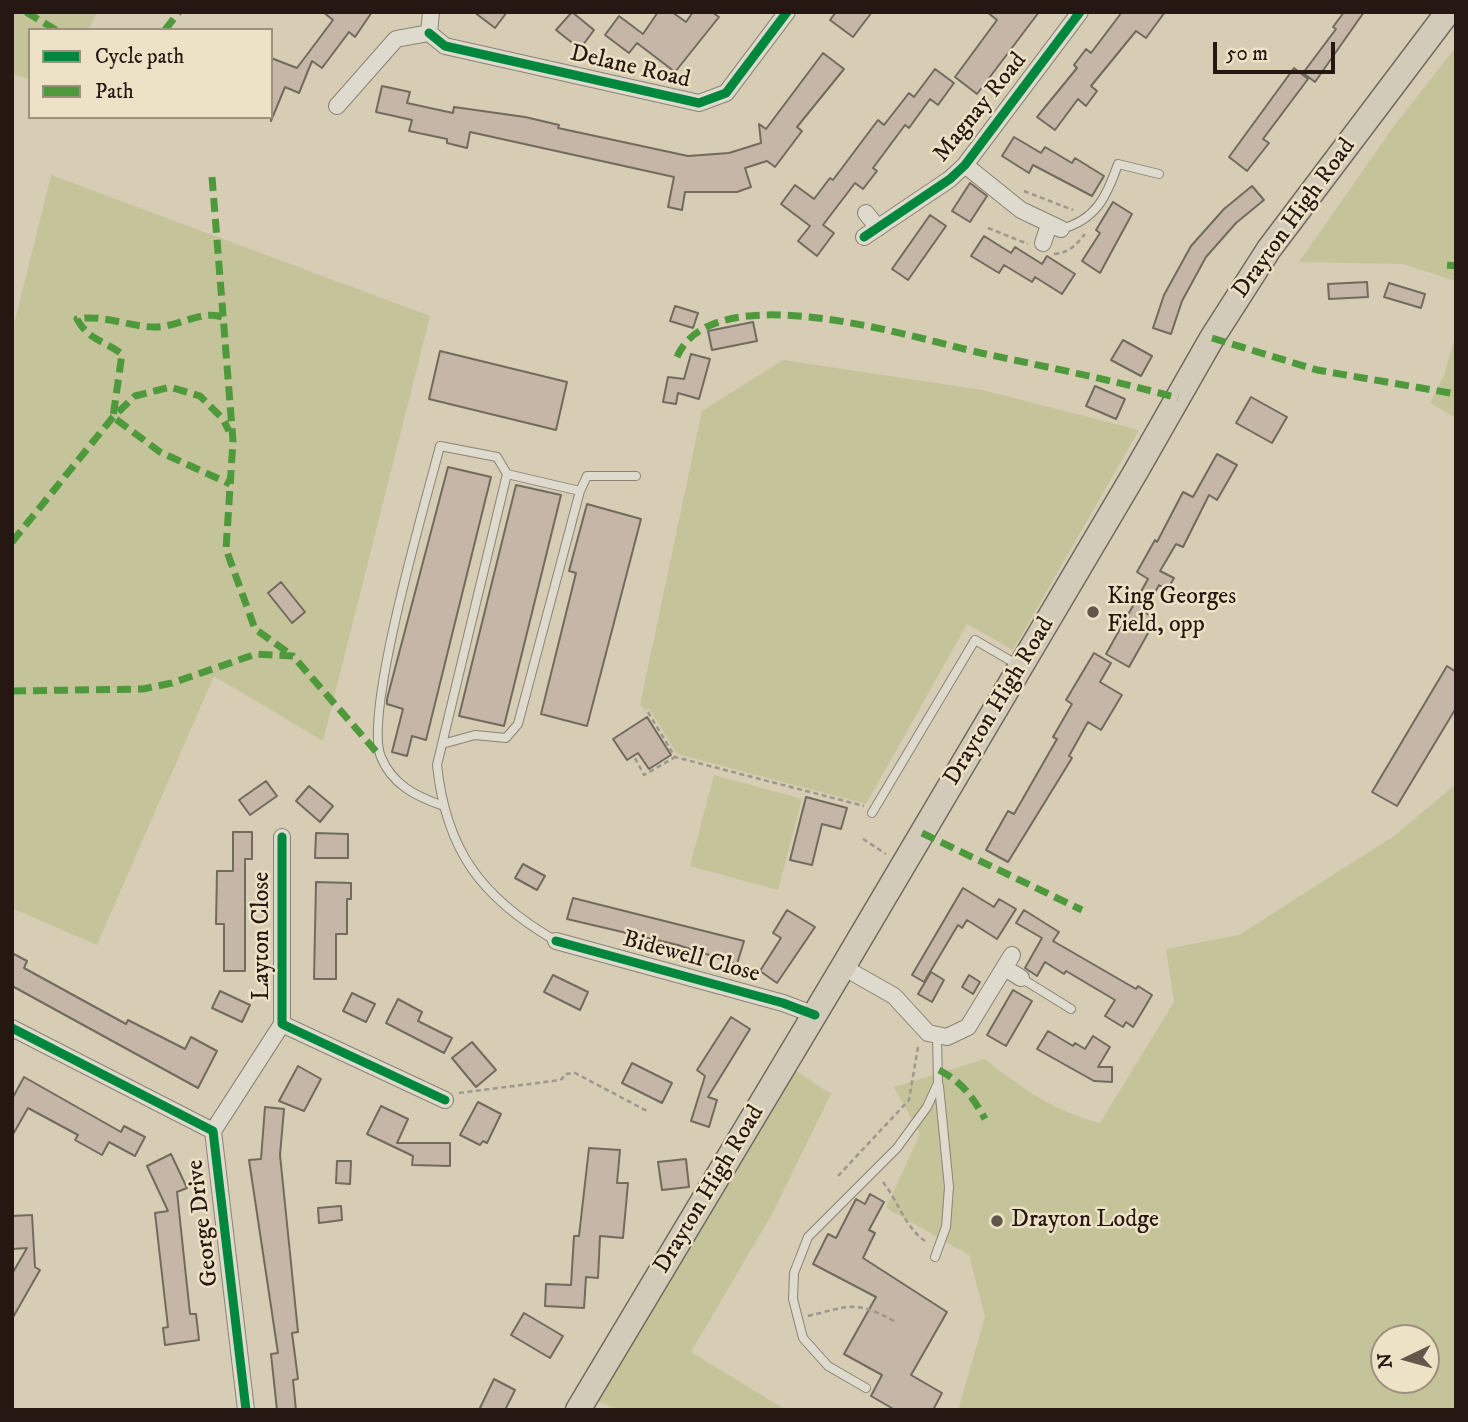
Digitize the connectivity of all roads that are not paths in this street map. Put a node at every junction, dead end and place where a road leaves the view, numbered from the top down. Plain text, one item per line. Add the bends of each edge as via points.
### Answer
1 (431, 12) edge
2 (787, 12) edge
3 (1080, 12) edge
4 (1448, 12) edge
5 (429, 33) junction
6 (337, 106) dead end
7 (965, 165) junction
8 (1159, 174) dead end
9 (866, 213) dead end
10 (1055, 227) junction
11 (1043, 243) dead end
12 (507, 474) junction
13 (636, 476) dead end
14 (580, 491) junction
15 (1021, 667) junction
16 (442, 744) junction
17 (441, 805) junction
18 (873, 811) road end
19 (282, 837) dead end
20 (556, 940) joint
21 (843, 968) junction
22 (1021, 978) joint
23 (1071, 1009) dead end
24 (815, 1015) junction
25 (282, 1024) junction
26 (15, 1035) edge
27 (933, 1035) junction
28 (938, 1083) junction
29 (445, 1100) road end
30 (213, 1131) junction
31 (937, 1252) road end
32 (866, 1388) dead end
33 (246, 1410) edge
34 (578, 1410) edge

1 - 5 street
2 - 5 street, Delane Road via 726,93 699,103 444,46
3 - 7 street, Magnay Road
4 - 15 main road, Drayton High Road via 1269,249 1212,338
5 - 6 street via 396,39
7 - 9 street, Magnay Road via 871,233
7 - 10 street via 1021,210
8 - 10 lane via 1118,164 1100,206 1089,217
10 - 11 street
12 - 14 lane
12 - 16 lane
12 - 17 lane via 497,457 440,446 379,699 380,755 392,776 414,795
13 - 14 lane via 587,476
14 - 16 lane via 518,723 506,738 475,735
15 - 18 lane via 975,640
15 - 21 main road, Drayton High Road
16 - 17 lane via 436,765
17 - 20 lane via 460,851 490,893 523,921
19 - 25 street, Layton Close
20 - 24 street, Bidewell Close
21 - 24 main road, Drayton High Road
21 - 27 street via 894,996
22 - 23 lane
22 - 27 street via 1009,961 968,1027 947,1037
24 - 34 main road, Drayton High Road
25 - 29 street, Layton Close
25 - 30 street, Layton Close
26 - 30 street, George Drive
27 - 28 lane
28 - 31 lane via 949,1187 946,1227
28 - 32 lane via 928,1107 897,1148 808,1237 794,1273 793,1299 803,1338 828,1366
30 - 33 street, George Drive

